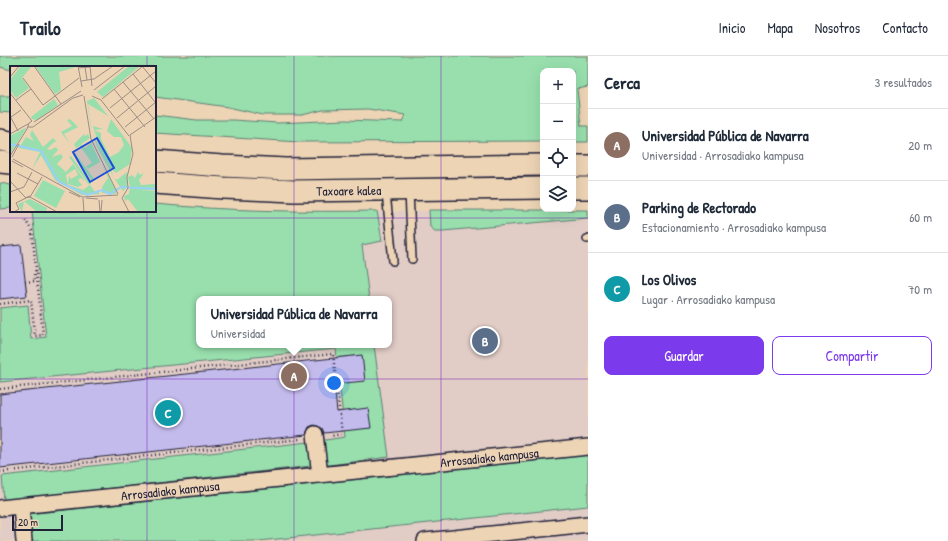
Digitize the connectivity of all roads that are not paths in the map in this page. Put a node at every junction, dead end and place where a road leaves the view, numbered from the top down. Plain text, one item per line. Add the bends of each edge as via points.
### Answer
1 (0, 140) edge
2 (10, 142) edge
3 (156, 161) edge
4 (0, 162) edge
5 (10, 163) edge
6 (540, 165) edge
7 (576, 166) edge
8 (588, 166) edge
9 (156, 183) edge
10 (540, 188) edge
11 (576, 188) edge
12 (588, 188) edge
13 (386, 190) junction
14 (409, 190) junction
15 (412, 259) dead end
16 (393, 261) dead end
17 (316, 436) road end
18 (588, 447) edge
19 (320, 475) junction
20 (0, 505) edge
21 (20, 506) junction
22 (588, 524) edge
23 (24, 541) edge
24 (425, 541) edge

1 - 2 street
3 - 6 street, Taxoare kalea via 286,169
4 - 5 street
7 - 8 street
9 - 13 street, Taxoare kalea via 294,191
10 - 14 street, Taxoare kalea
11 - 12 street
13 - 14 street, Taxoare kalea
13 - 16 lane
14 - 15 lane
17 - 19 street
18 - 19 street, Arrosadiako kampusa
19 - 21 street, Arrosadiako kampusa
20 - 21 street, Arrosadiako kampusa
21 - 23 street
22 - 24 street

